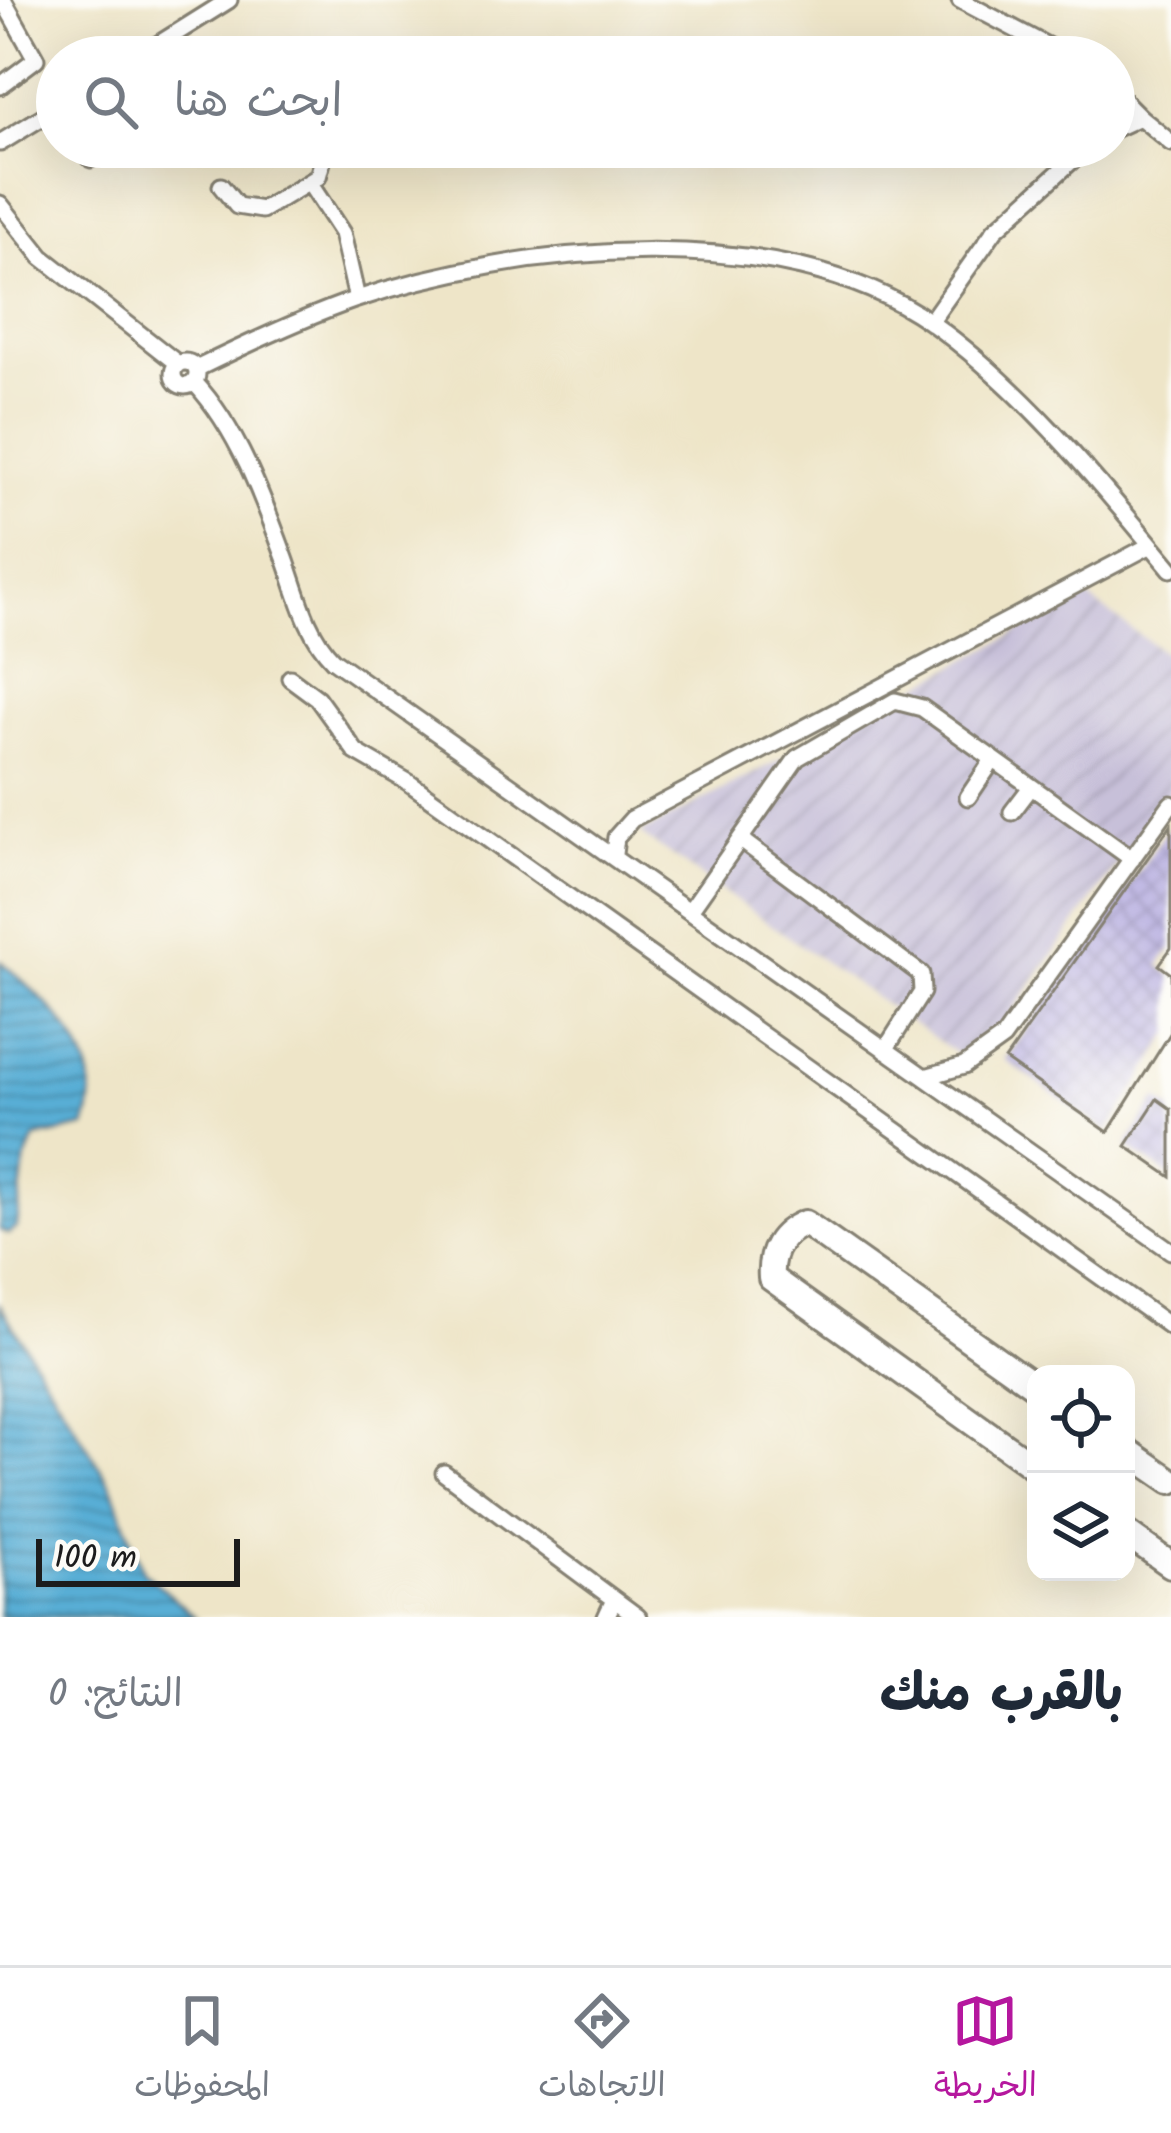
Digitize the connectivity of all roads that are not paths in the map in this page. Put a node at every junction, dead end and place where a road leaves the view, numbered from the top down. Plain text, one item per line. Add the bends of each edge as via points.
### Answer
1 (3, 0) edge
2 (229, 0) edge
3 (960, 0) edge
4 (7, 23) edge
5 (172, 36) edge
6 (1028, 36) edge
7 (0, 86) edge
8 (1135, 112) edge
9 (1140, 117) junction
10 (1135, 119) edge
11 (36, 121) edge
12 (0, 143) edge
13 (1171, 143) edge
14 (321, 168) edge
15 (1064, 168) edge
16 (310, 184) junction
17 (221, 186) dead end
18 (0, 204) edge
19 (357, 299) junction
20 (930, 322) junction
21 (189, 372) junction
22 (1151, 545) junction
23 (1171, 569) edge
24 (290, 678) dead end
25 (993, 760) junction
26 (1030, 787) junction
27 (968, 797) dead end
28 (1171, 804) edge
29 (1012, 812) dead end
30 (741, 840) junction
31 (614, 854) junction
32 (1132, 860) junction
33 (691, 909) junction
34 (886, 1050) junction
35 (925, 1077) junction
36 (1171, 1251) edge
37 (1171, 1327) edge
38 (1027, 1381) edge
39 (1135, 1456) edge
40 (1027, 1462) edge
41 (444, 1472) dead end
42 (1171, 1481) edge
43 (1135, 1539) edge
44 (1171, 1565) edge
45 (614, 1600) junction
46 (606, 1617) edge
47 (638, 1617) edge

1 - 4 street
2 - 5 street
3 - 6 street
4 - 7 street via 36,59
8 - 9 street
9 - 10 street
9 - 13 street
11 - 12 street
14 - 16 street
15 - 20 street via 994,230
16 - 17 street via 256,212 237,206
16 - 19 street via 342,233
18 - 21 street via 42,257
19 - 20 street via 517,262 701,256 820,272
19 - 21 street
20 - 22 street via 1046,428
21 - 31 street via 238,448 326,653
22 - 23 street
22 - 31 street via 632,819
24 - 37 street via 317,698 364,759 408,782
25 - 26 street
25 - 27 street
25 - 30 street via 915,705 888,703 797,758
26 - 29 street
26 - 32 street
28 - 32 street
30 - 33 street
30 - 34 street via 921,974 922,992
31 - 33 street
32 - 35 street via 1003,1038 964,1066
33 - 34 street
34 - 35 street
35 - 36 street
38 - 40 highway via 805,1223 778,1243 771,1278
39 - 42 highway
41 - 45 street
43 - 44 highway
45 - 46 street
45 - 47 street

